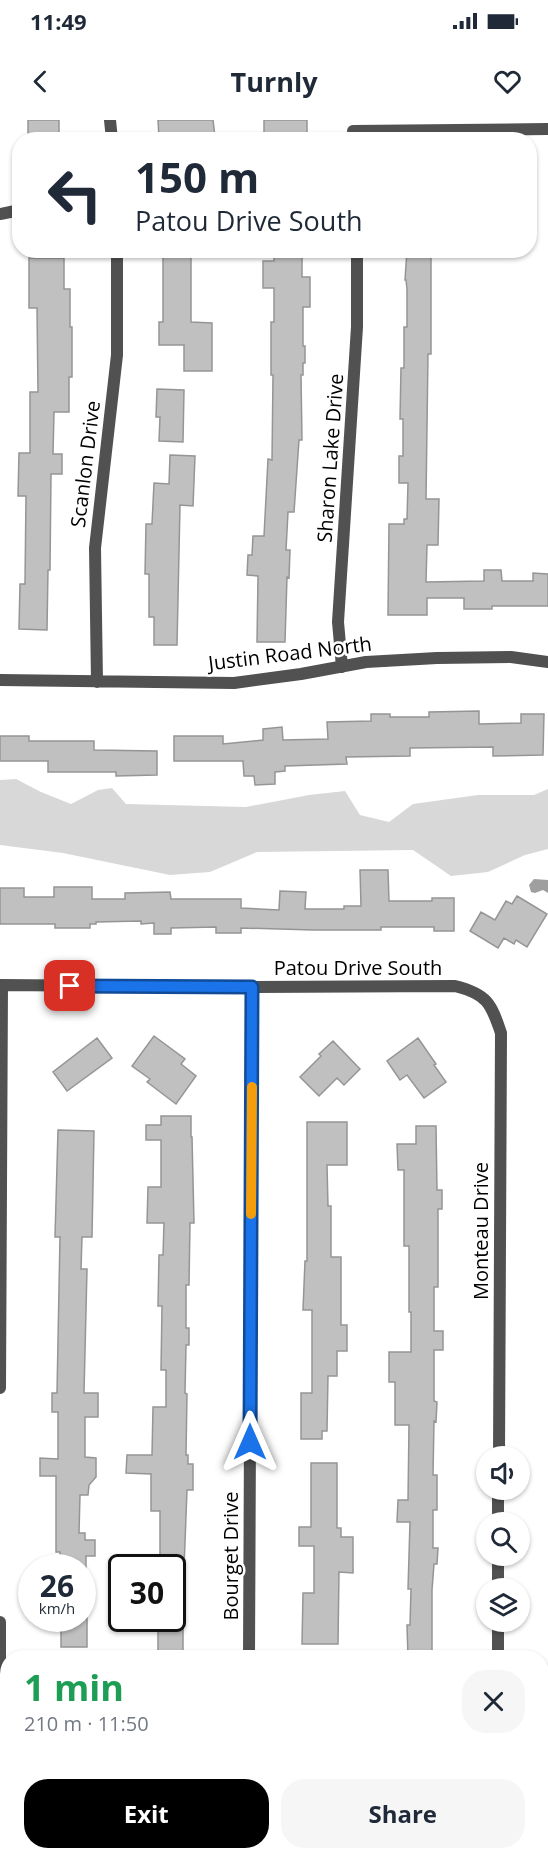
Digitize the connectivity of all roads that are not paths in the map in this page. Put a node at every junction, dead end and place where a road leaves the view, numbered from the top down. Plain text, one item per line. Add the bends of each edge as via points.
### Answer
1 (548, 129) edge
2 (353, 130) edge
3 (117, 258) edge
4 (357, 258) edge
5 (548, 662) edge
6 (342, 667) junction
7 (0, 680) edge
8 (97, 682) junction
9 (1, 985) edge
10 (252, 987) junction
11 (493, 1008) joint
12 (0, 1388) edge
13 (499, 1446) edge
14 (0, 1622) edge
15 (498, 1632) edge
16 (249, 1650) edge
17 (498, 1650) edge
18 (0, 1737) edge
19 (0, 1858) edge

1 - 2 street
3 - 8 street, Scanlon Drive via 117,355 95,548
4 - 6 street, Sharon Lake Drive via 357,327 338,622
5 - 6 street, Justin Road North via 511,657 437,658
6 - 8 street, Justin Road North via 234,683
7 - 8 street, Justin Road North
9 - 10 street, Patou Drive South
9 - 12 street
10 - 11 street, Patou Drive South via 455,986 472,990
10 - 16 street, Bourget Drive
11 - 13 street, Monteau Drive via 501,1033
14 - 18 street
15 - 17 street
18 - 19 street

